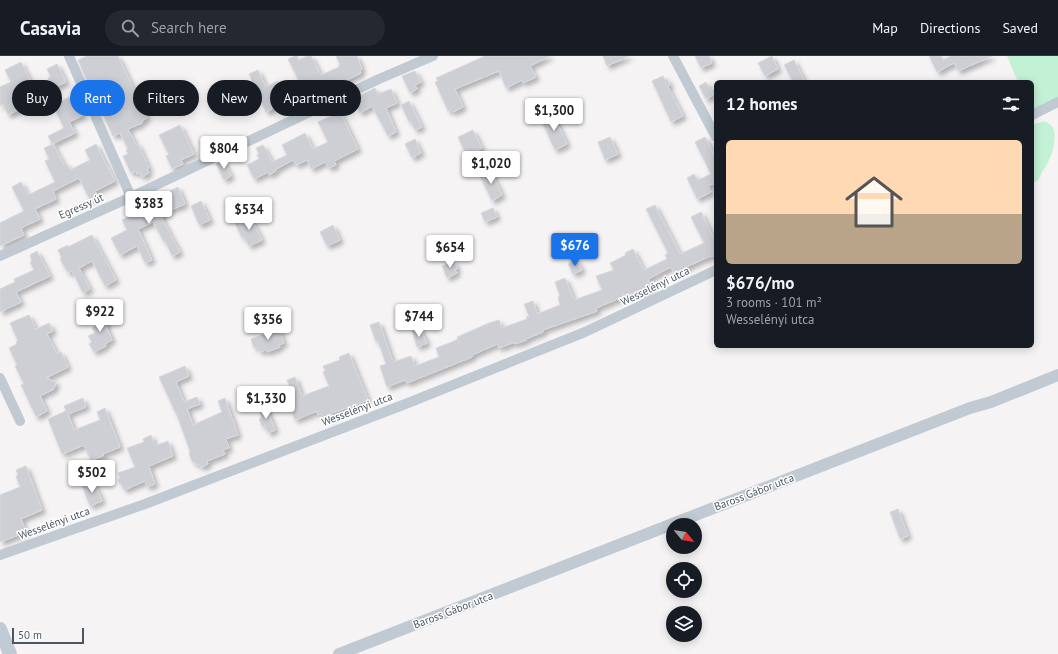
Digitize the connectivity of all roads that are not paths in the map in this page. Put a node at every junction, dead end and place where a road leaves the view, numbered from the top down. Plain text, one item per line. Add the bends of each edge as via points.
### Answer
1 (69, 56) edge
2 (433, 56) edge
3 (673, 56) edge
4 (1058, 102) edge
5 (1034, 114) edge
6 (714, 133) edge
7 (131, 197) junction
8 (0, 256) edge
9 (714, 271) edge
10 (1058, 375) edge
11 (0, 378) edge
12 (20, 421) dead end
13 (0, 555) edge
14 (0, 629) edge
15 (10, 654) edge
16 (339, 654) edge

1 - 7 street
2 - 7 street, Egressy út via 379,79
3 - 6 street
4 - 5 street
7 - 8 street, Egressy út
9 - 13 street, Wesselényi utca via 585,332 416,400 145,504
10 - 16 street, Baross Gábor utca
11 - 12 street
14 - 15 main road

